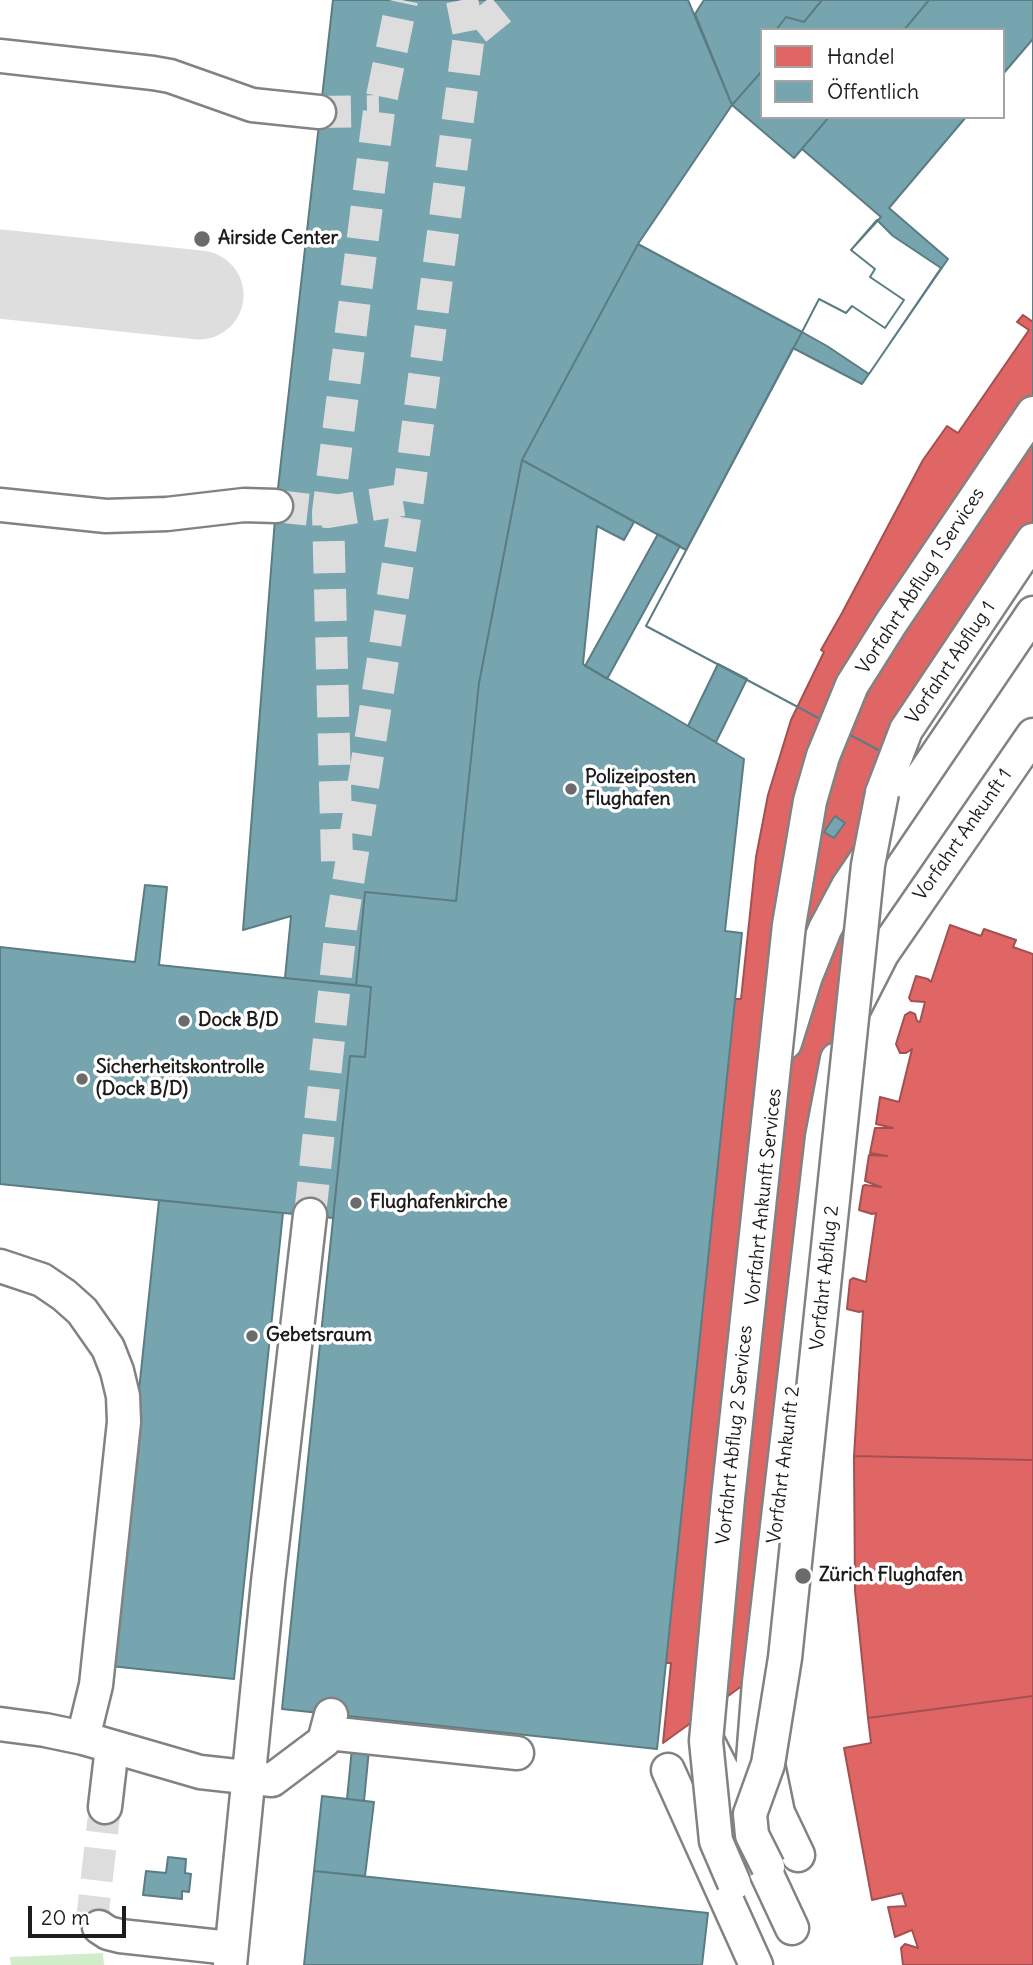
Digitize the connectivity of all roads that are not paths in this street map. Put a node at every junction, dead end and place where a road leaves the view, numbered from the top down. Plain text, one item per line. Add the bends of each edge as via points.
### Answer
1 (0, 56) edge
2 (319, 112) tunnel mouth
3 (1033, 413) edge
4 (0, 505) edge
5 (276, 506) tunnel mouth
6 (1033, 540) edge
7 (1033, 613) edge
8 (1033, 734) edge
9 (823, 756) joint
10 (882, 793) joint
11 (894, 936) joint
12 (310, 1215) tunnel mouth
13 (0, 1266) edge
14 (0, 1724) edge
15 (97, 1743) junction
16 (517, 1753) dead end
17 (709, 1754) junction
18 (768, 1764) junction
19 (668, 1770) dead end
20 (249, 1778) junction
21 (105, 1807) tunnel mouth
22 (752, 1837) junction
23 (767, 1871) junction
24 (99, 1927) dead end
25 (791, 1929) dead end
26 (230, 1956) edge
27 (756, 1965) edge

1 - 2 lane via 153,73 252,105
3 - 9 lane, Vorfahrt Abflug 1 Services via 852,685
4 - 5 lane via 106,516
6 - 10 lane, Vorfahrt Abflug 1 via 906,730
7 - 22 lane, Vorfahrt Ankunft Services via 848,886 806,976 783,1054 767,1153 704,1721 710,1749
8 - 11 lane, Vorfahrt Ankunft 1
9 - 17 lane, Vorfahrt Abflug 2 Services, bridge via 810,801 789,925 728,1498
10 - 18 lane, Vorfahrt Abflug 2, bridge via 868,865 787,1645
11 - 22 lane, Vorfahrt Ankunft 2 via 852,1013 825,1116 759,1682 750,1800
12 - 20 lane
13 - 15 lane via 42,1280 82,1311 108,1348 123,1396 96,1685
14 - 15 lane
15 - 20 lane via 200,1772
15 - 21 lane
16 - 20 lane via 330,1724 319,1747 272,1780
17 - 22 lane
17 - 23 lane, Vorfahrt Abflug 2 Services, bridge via 716,1841
18 - 22 lane, bridge via 751,1805
18 - 23 lane, bridge via 763,1790
19 - 27 lane
20 - 26 lane
22 - 23 lane, bridge
23 - 25 lane
24 - 26 lane via 120,1936

